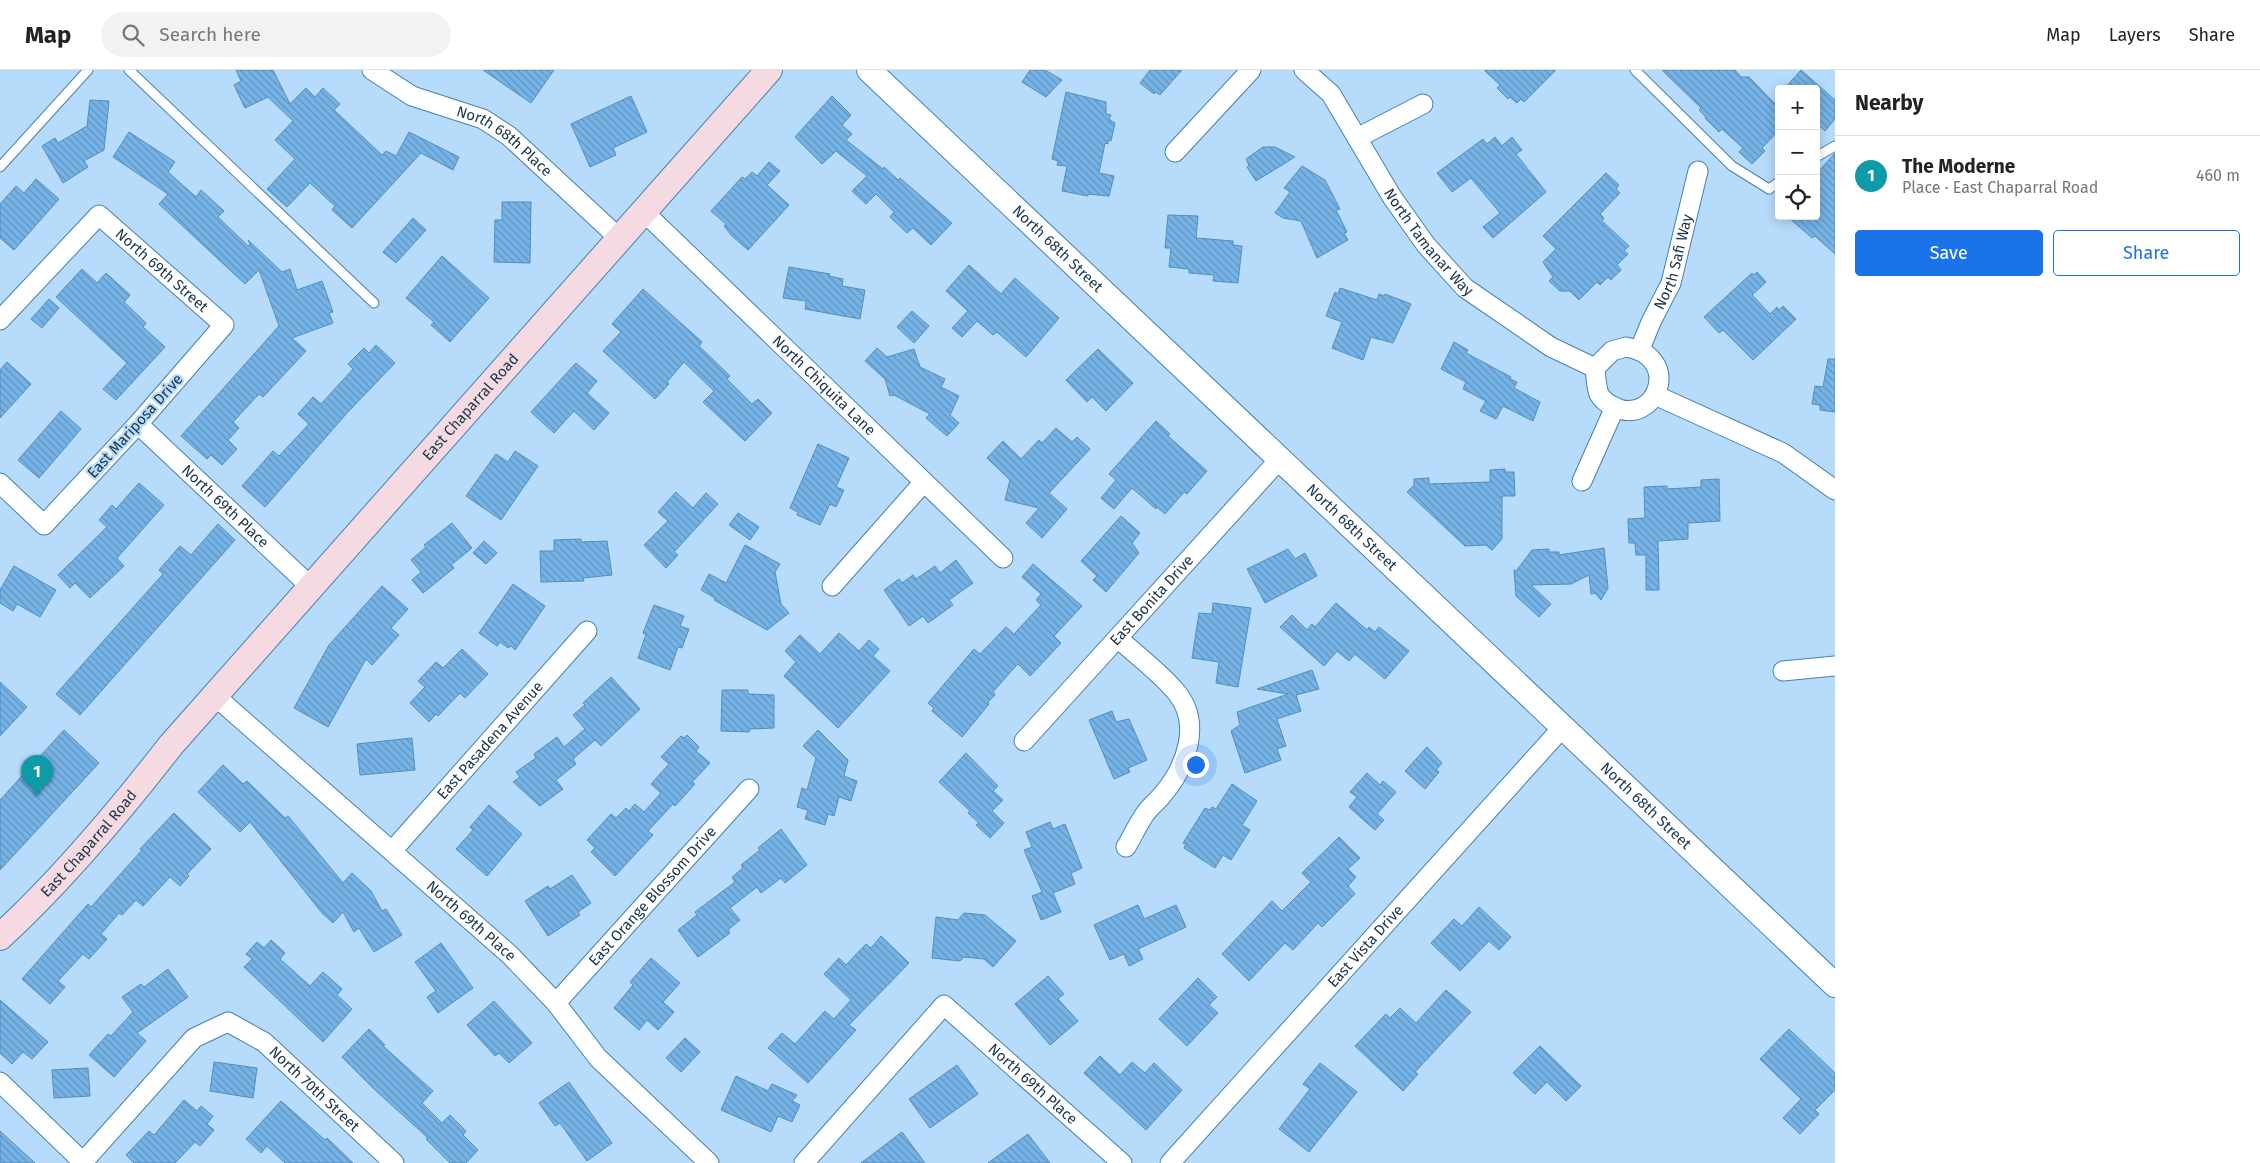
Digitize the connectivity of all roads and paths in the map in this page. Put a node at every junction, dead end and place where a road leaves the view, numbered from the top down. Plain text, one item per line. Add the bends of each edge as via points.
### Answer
1 (88, 70) edge
2 (129, 70) edge
3 (372, 70) edge
4 (769, 70) edge
5 (869, 70) edge
6 (1251, 70) edge
7 (1304, 70) edge
8 (1634, 70) edge
9 (1423, 104) dead end
10 (1357, 138) junction
11 (1835, 146) edge
12 (1175, 152) dead end
13 (1820, 154) edge
14 (0, 167) edge
15 (1698, 171) dead end
16 (1775, 185) edge
17 (644, 212) junction
18 (620, 238) junction
19 (374, 303) dead end
20 (0, 320) edge
21 (224, 325) joint
22 (1640, 350) junction
23 (1595, 368) junction
24 (1655, 395) junction
25 (1615, 407) junction
26 (138, 424) junction
27 (1279, 460) junction
28 (1582, 481) dead end
29 (0, 483) edge
30 (923, 483) junction
31 (1835, 490) edge
32 (1003, 558) dead end
33 (832, 586) dead end
34 (312, 588) junction
35 (587, 631) dead end
36 (1118, 638) junction
37 (1835, 666) edge
38 (1783, 671) dead end
39 (215, 696) junction
40 (1562, 728) junction
41 (1024, 741) dead end
42 (171, 745) junction
43 (749, 789) dead end
44 (1126, 847) dead end
45 (392, 851) junction
46 (0, 915) edge
47 (0, 937) edge
48 (1835, 985) edge
49 (556, 1003) junction
50 (0, 1082) edge
51 (84, 1163) edge
52 (394, 1163) edge
53 (709, 1163) edge
54 (804, 1163) edge
55 (1122, 1163) edge
56 (1170, 1163) edge

1 - 14 lane
2 - 19 lane
3 - 18 street, North 68th Place via 412,96 483,119 509,136
4 - 17 main road, East Chaparral Road
5 - 27 street, North 68th Street
6 - 12 street
7 - 10 street, North Tamanar Way via 1331,94
8 - 16 lane via 1732,166 1769,189
9 - 10 street
10 - 23 street, North Tamanar Way via 1392,197 1426,245 1465,288 1551,348
11 - 13 lane
15 - 22 street, North Safi Way via 1671,283
17 - 18 main road, East Chaparral Road
17 - 30 street, North Chiquita Lane
18 - 34 main road, East Chaparral Road
20 - 21 street, North 69th Street via 99,215
21 - 26 street, East Mariposa Drive
22 - 23 street via 1626,347 1612,351
22 - 24 street via 1649,355 1658,370
23 - 25 street via 1599,394 1606,403
24 - 25 street via 1640,408 1621,410
24 - 31 street via 1782,453
25 - 28 street
26 - 29 street, East Mariposa Drive via 44,525
26 - 34 street, North 69th Place
27 - 36 street, East Bonita Drive
27 - 40 street, North 68th Street
30 - 32 street, North Chiquita Lane
30 - 33 street
34 - 39 main road, East Chaparral Road
35 - 45 street, East Pasadena Avenue
36 - 41 street, East Bonita Drive
36 - 44 street via 1176,692 1188,716 1189,741 1182,765 1164,794 1144,816
37 - 38 street
39 - 42 main road, East Chaparral Road
39 - 45 street, North 69th Place
40 - 48 street, North 68th Street
40 - 56 street, East Vista Drive
42 - 46 main road, East Chaparral Road via 127,778
42 - 47 main road, East Chaparral Road via 134,793 53,884
43 - 49 street, East Orange Blossom Drive
45 - 49 street, North 69th Place via 510,955
49 - 53 street, North 69th Place via 598,1058
50 - 51 street
51 - 52 street, North 70th Street via 194,1038 228,1022 264,1042
54 - 55 street, North 69th Place via 944,1005

